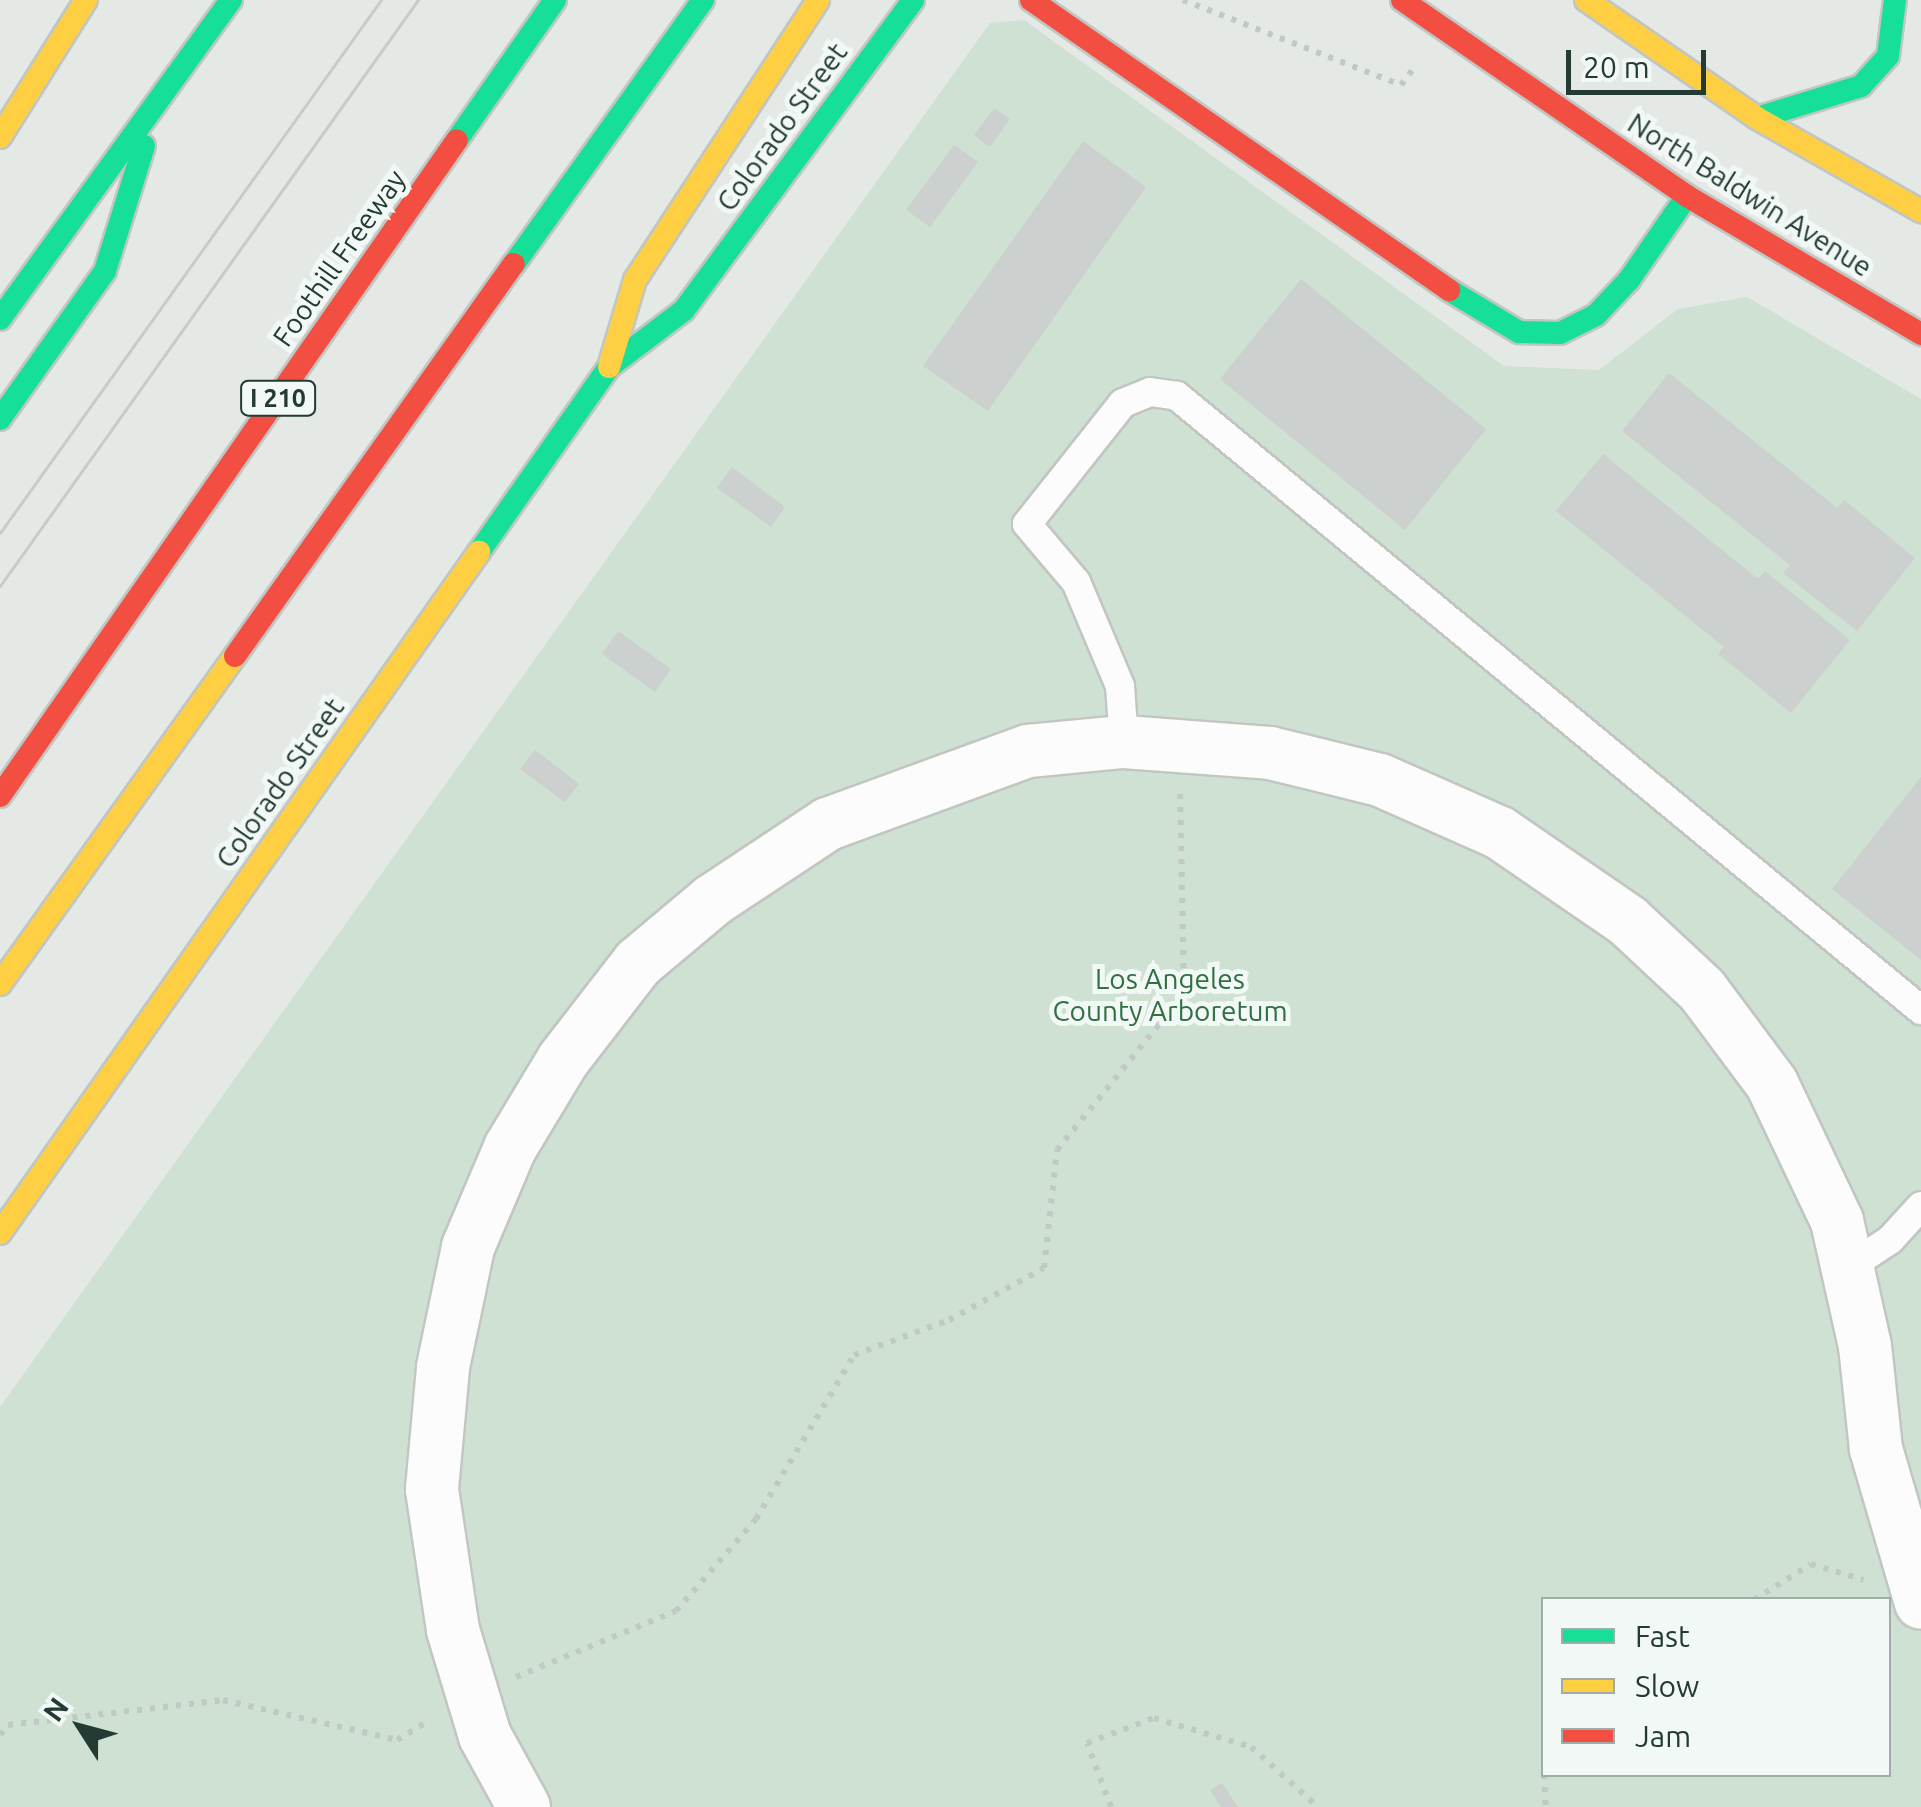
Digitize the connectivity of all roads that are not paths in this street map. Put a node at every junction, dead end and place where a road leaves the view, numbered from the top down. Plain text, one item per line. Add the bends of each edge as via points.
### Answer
1 (86, 0) edge
2 (230, 0) edge
3 (555, 0) edge
4 (703, 0) edge
5 (818, 0) edge
6 (914, 0) edge
7 (1032, 0) edge
8 (1402, 0) edge
9 (1586, 0) edge
10 (1894, 0) edge
11 (158, 100) junction
12 (1757, 118) junction
13 (0, 137) edge
14 (1686, 196) junction
15 (1921, 211) edge
16 (0, 319) edge
17 (1921, 334) edge
18 (608, 367) junction
19 (0, 419) edge
20 (1124, 742) junction
21 (0, 796) edge
22 (0, 984) edge
23 (1921, 1010) edge
24 (1921, 1206) edge
25 (0, 1234) edge
26 (1848, 1267) junction
27 (1914, 1584) edge
28 (524, 1807) edge

1 - 13 main road
2 - 11 main road
3 - 21 main road, Foothill Freeway / I 210
4 - 22 main road
5 - 18 main road, Colorado Street via 635,280
6 - 18 main road, Colorado Street via 684,310
7 - 14 main road via 1485,315 1520,332 1560,333 1596,315 1629,280
8 - 14 main road, North Baldwin Avenue
9 - 12 main road
10 - 12 main road via 1888,56 1861,86
11 - 16 main road
11 - 19 main road via 105,271
12 - 15 main road
14 - 17 main road, North Baldwin Avenue
18 - 25 main road, Colorado Street
20 - 23 lane via 1120,686 1076,582 1027,524 1123,403 1150,392 1177,396
20 - 26 street via 1270,753 1380,780 1500,833 1628,921 1702,990 1772,1084 1837,1221
20 - 28 street via 1028,751 828,824 713,900 638,963 563,1060 510,1148 468,1247 443,1367 432,1489 452,1630 485,1736
24 - 26 lane via 1890,1240
26 - 27 street via 1876,1448

